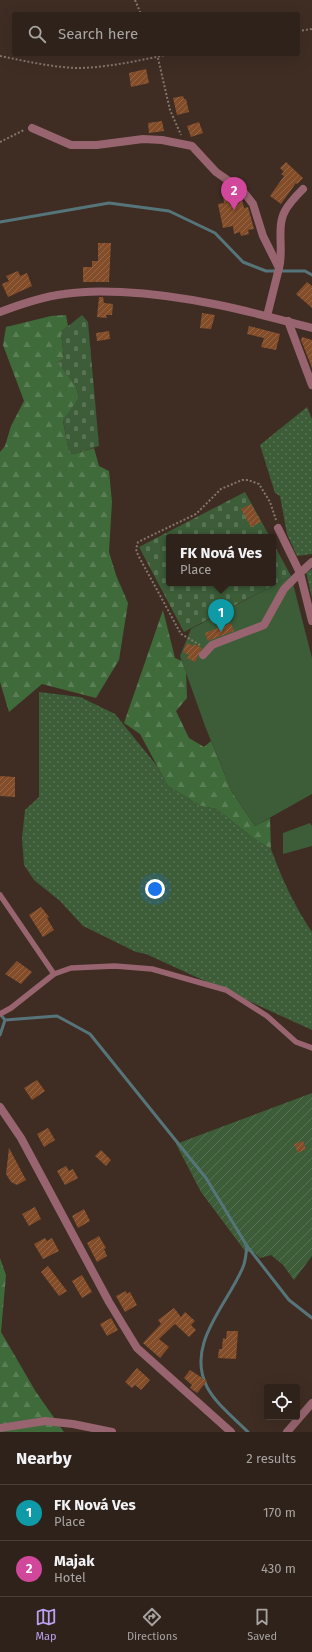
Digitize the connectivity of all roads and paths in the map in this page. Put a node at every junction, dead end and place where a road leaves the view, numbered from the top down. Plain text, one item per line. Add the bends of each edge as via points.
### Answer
1 (135, 0) edge
2 (140, 12) edge
3 (312, 29) edge
4 (300, 30) edge
5 (0, 56) edge
6 (154, 56) edge
7 (158, 56) edge
8 (32, 128) joint
9 (0, 142) edge
10 (192, 146) junction
11 (303, 189) dead end
12 (279, 268) junction
13 (0, 312) edge
14 (267, 316) junction
15 (288, 321) junction
16 (312, 328) edge
17 (312, 385) edge
18 (278, 528) joint
19 (312, 562) edge
20 (300, 573) junction
21 (312, 621) edge
22 (206, 652) joint
23 (0, 895) edge
24 (54, 974) junction
25 (0, 1014) edge
26 (312, 1048) edge
27 (0, 1107) edge
28 (312, 1403) edge
29 (0, 1428) edge
30 (112, 1432) edge
31 (231, 1432) edge
32 (286, 1432) edge

1 - 2 path
3 - 4 path
5 - 6 path via 74,68 119,64
7 - 10 path via 170,110 181,134
8 - 9 path
8 - 10 street via 71,144 97,145 143,139
10 - 12 street via 216,172 249,198 263,236
11 - 12 street via 284,212 281,233 282,257
12 - 14 street
13 - 14 street via 31,300 65,293 103,291 147,294 215,304
14 - 15 street
15 - 16 street
15 - 17 street
18 - 20 street
18 - 22 path via 270,502 259,484 248,480 236,481 221,489 196,514 138,542 136,549 181,634
19 - 20 street
20 - 21 street
20 - 22 street via 284,589 264,625 212,645
23 - 24 lane
24 - 25 lane
24 - 26 lane via 71,968 115,966 152,969 226,990 266,1016 296,1042
27 - 31 street via 21,1138 109,1302 137,1348
28 - 32 street
29 - 30 street via 46,1422 73,1424

